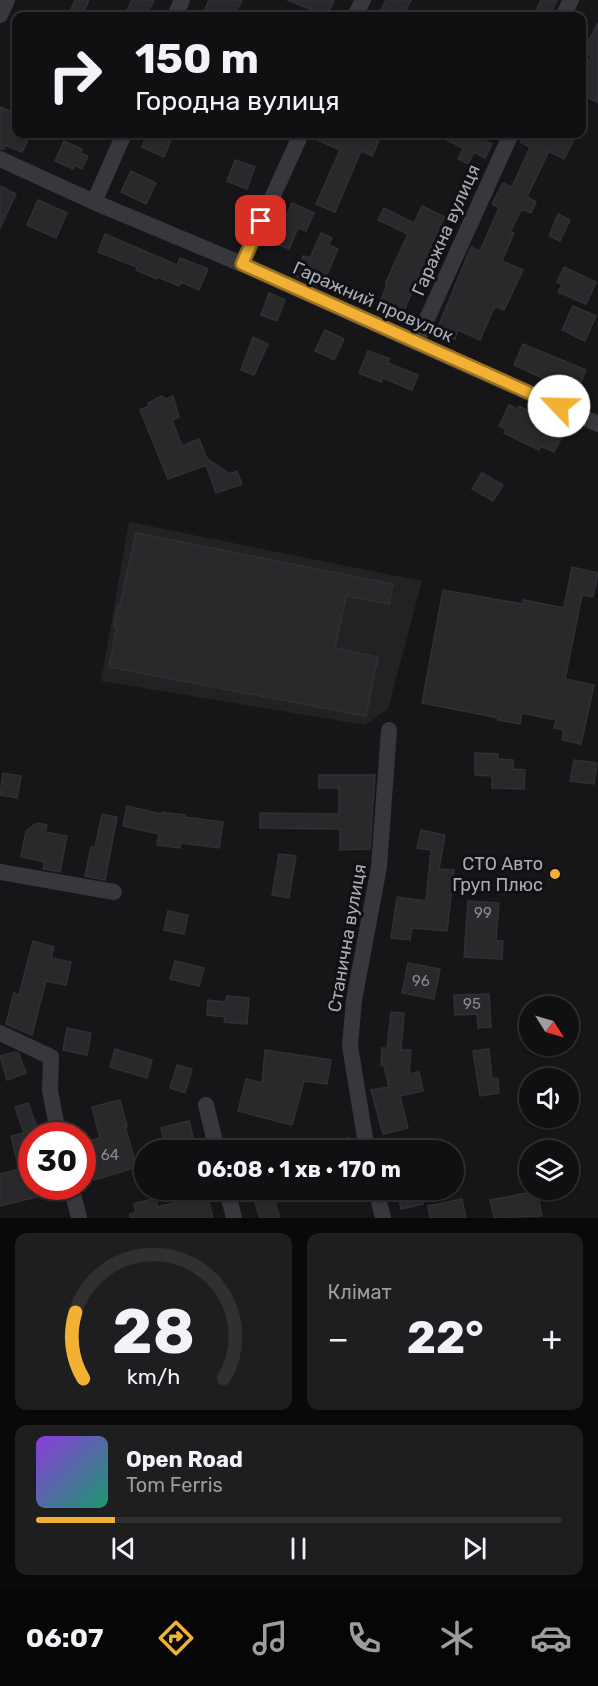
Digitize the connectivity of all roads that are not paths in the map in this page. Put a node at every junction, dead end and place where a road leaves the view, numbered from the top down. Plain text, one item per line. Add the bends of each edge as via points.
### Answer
1 (7, 0) edge
2 (0, 15) edge
3 (122, 138) edge
4 (300, 138) edge
5 (508, 138) edge
6 (0, 159) edge
7 (94, 202) junction
8 (242, 264) junction
9 (416, 343) junction
10 (598, 424) edge
11 (389, 730) dead end
12 (0, 872) edge
13 (114, 892) dead end
14 (0, 1033) edge
15 (206, 1105) dead end
16 (56, 1122) edge
17 (215, 1140) edge
18 (365, 1140) edge
19 (74, 1200) edge
20 (230, 1200) edge
21 (378, 1200) edge
22 (79, 1218) edge
23 (234, 1218) edge
24 (383, 1218) edge

1 - 2 street
3 - 7 street
4 - 8 street
5 - 9 street, Гаражна вулиця
6 - 7 street, Гаражний провулок
7 - 8 street, Гаражний провулок
8 - 9 street, Гаражний провулок
9 - 10 street, Гаражний провулок
11 - 18 street, Станична вулиця via 379,867 354,1000 350,1046
12 - 13 street
14 - 16 street via 51,1057 50,1091
15 - 17 street
19 - 22 street
20 - 23 street
21 - 24 street

